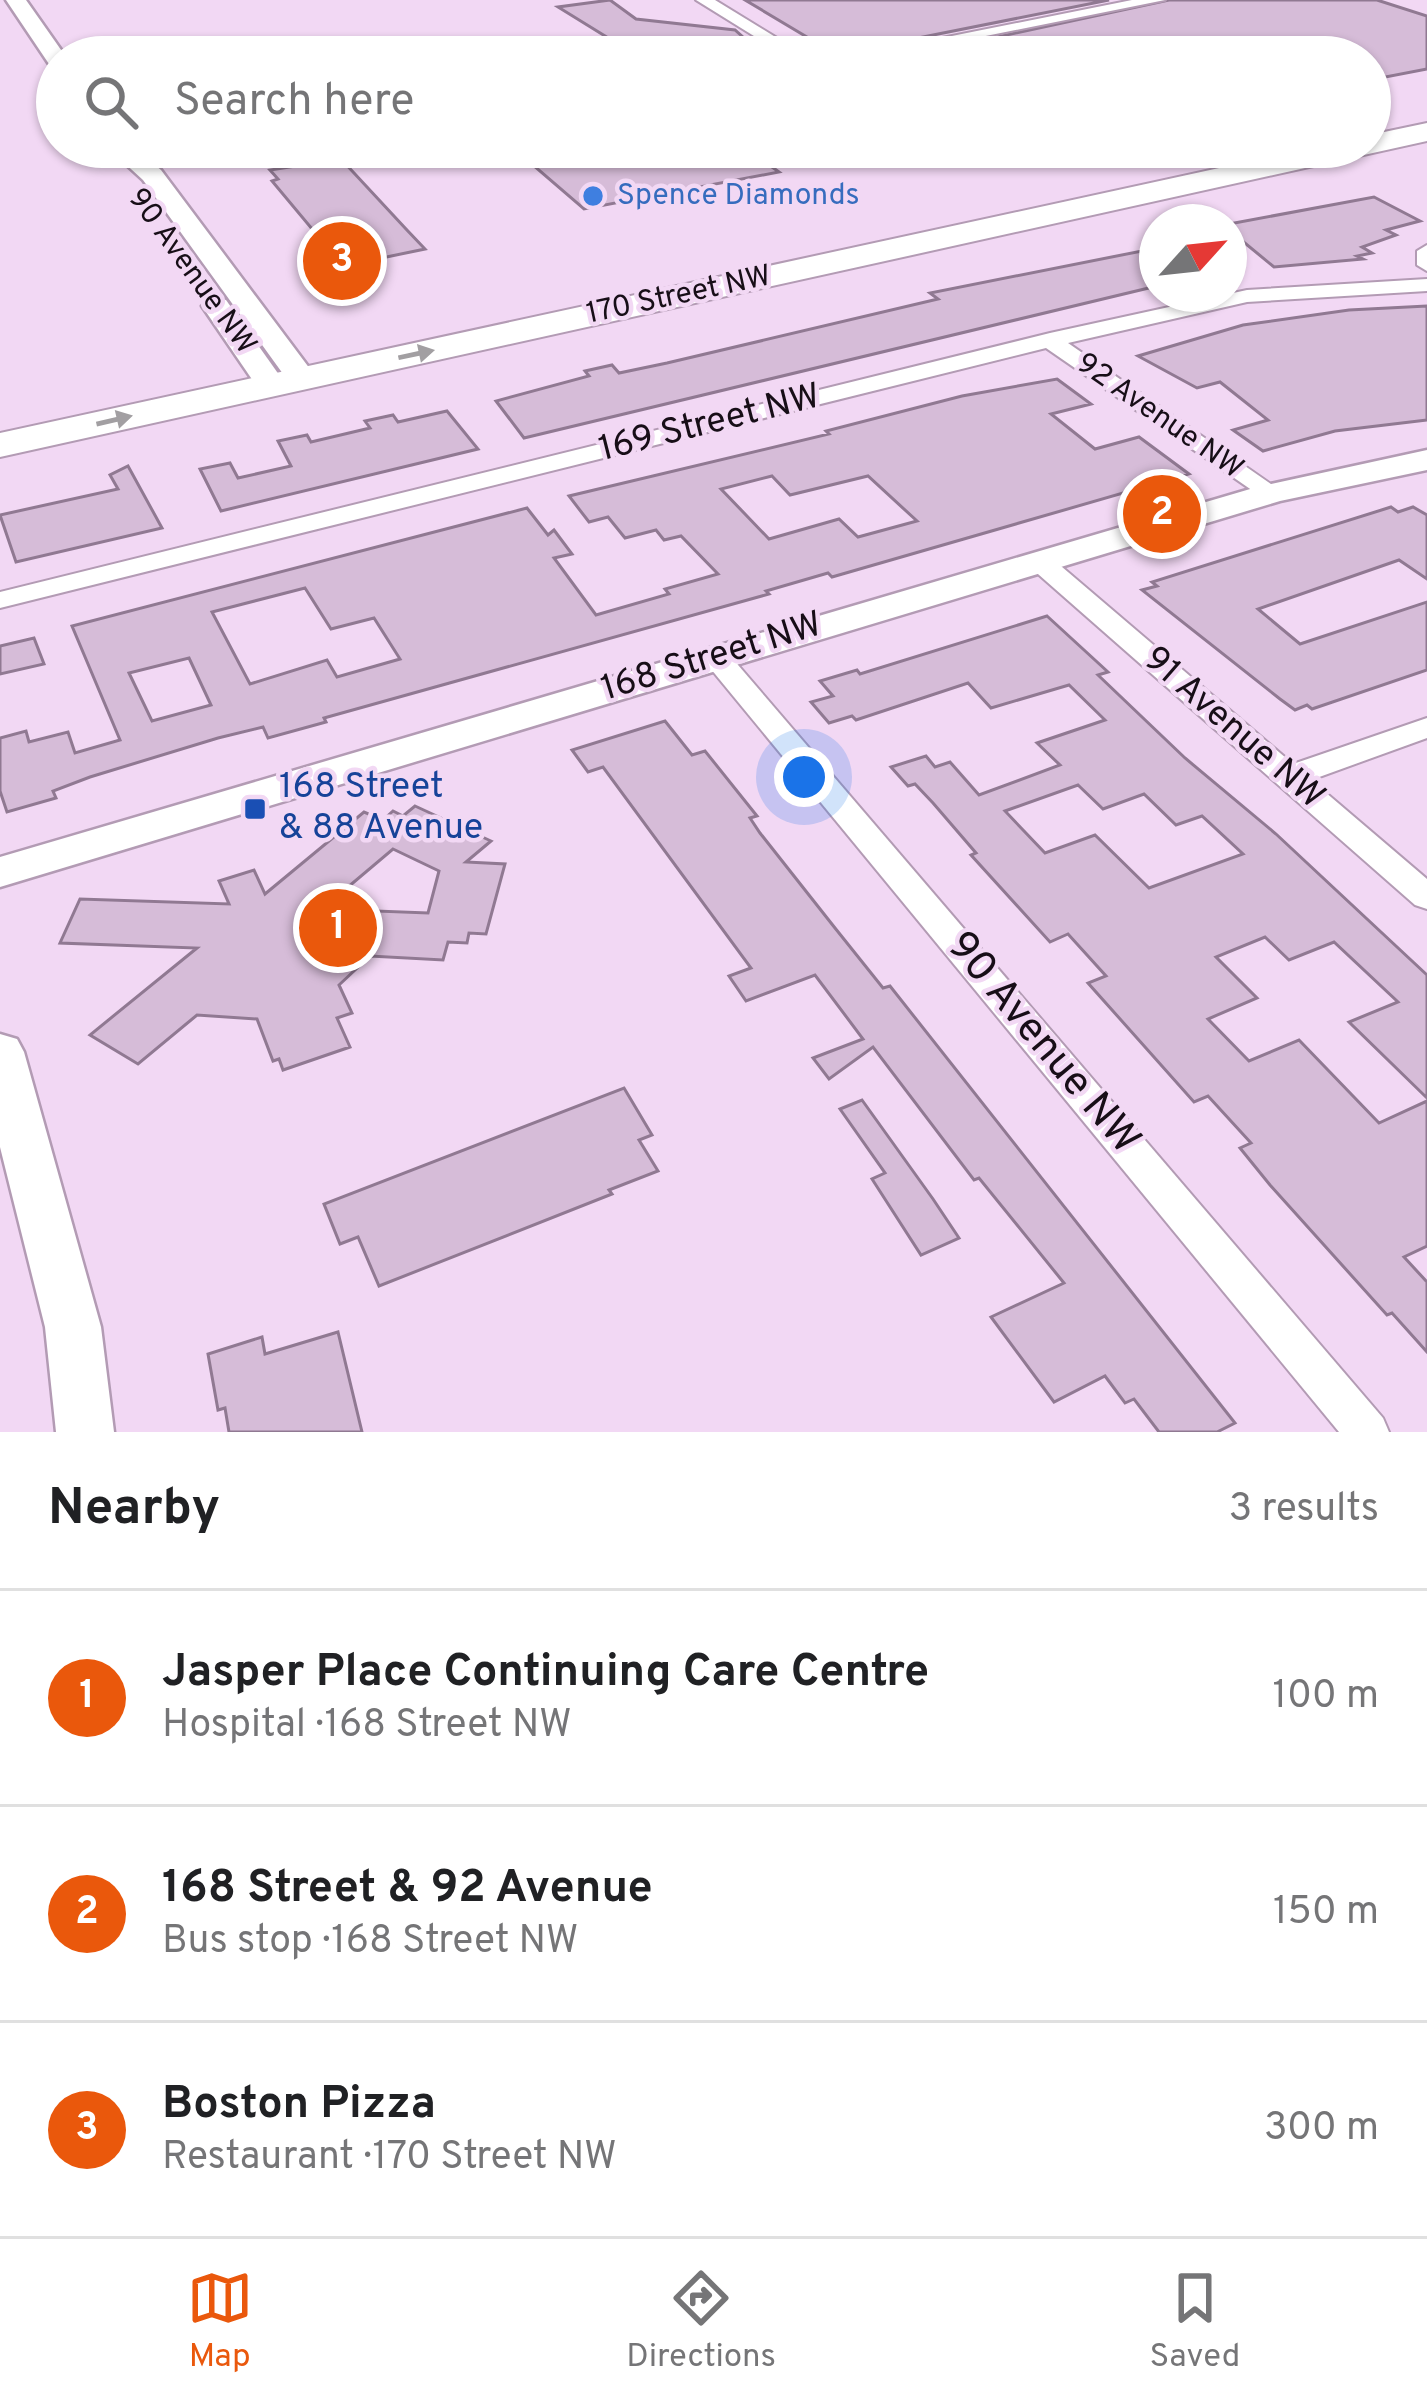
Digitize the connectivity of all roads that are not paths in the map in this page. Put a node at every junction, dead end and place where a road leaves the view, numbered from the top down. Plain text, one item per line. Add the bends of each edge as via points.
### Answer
1 (16, 0) edge
2 (704, 0) edge
3 (1156, 0) edge
4 (41, 36) edge
5 (765, 36) edge
6 (966, 36) edge
7 (1427, 111) edge
8 (1391, 119) edge
9 (1427, 132) edge
10 (1391, 140) edge
11 (143, 168) edge
12 (1166, 168) edge
13 (1254, 168) edge
14 (1427, 251) edge
15 (1427, 265) edge
16 (1427, 285) edge
17 (1050, 340) junction
18 (277, 368) junction
19 (0, 414) edge
20 (0, 445) edge
21 (1427, 460) edge
22 (1269, 494) junction
23 (1039, 561) junction
24 (0, 600) edge
25 (716, 657) junction
26 (1427, 727) edge
27 (1289, 777) junction
28 (0, 872) edge
29 (1427, 897) edge
30 (0, 1052) edge
31 (86, 1432) edge
32 (1367, 1432) edge

1 - 4 street
2 - 5 street
3 - 6 street
7 - 8 main road
9 - 10 main road
11 - 18 street, 90 Avenue NW
12 - 18 main road, 170 Street NW
18 -> 13 main road, 170 Street NW
14 - 15 street
16 - 17 street, 169 Street NW via 1247,296
17 - 22 street, 92 Avenue NW
17 - 24 street, 169 Street NW
18 - 19 main road, 170 Street NW
20 -> 18 main road, 170 Street NW
21 - 22 street, 168 Street NW
22 - 23 street, 168 Street NW
23 - 25 street, 168 Street NW
23 - 27 street, 91 Avenue NW
25 - 28 street, 168 Street NW
25 - 32 street, 90 Avenue NW
26 - 27 street
27 - 29 street, 91 Avenue NW
30 - 31 street via 73,1327

